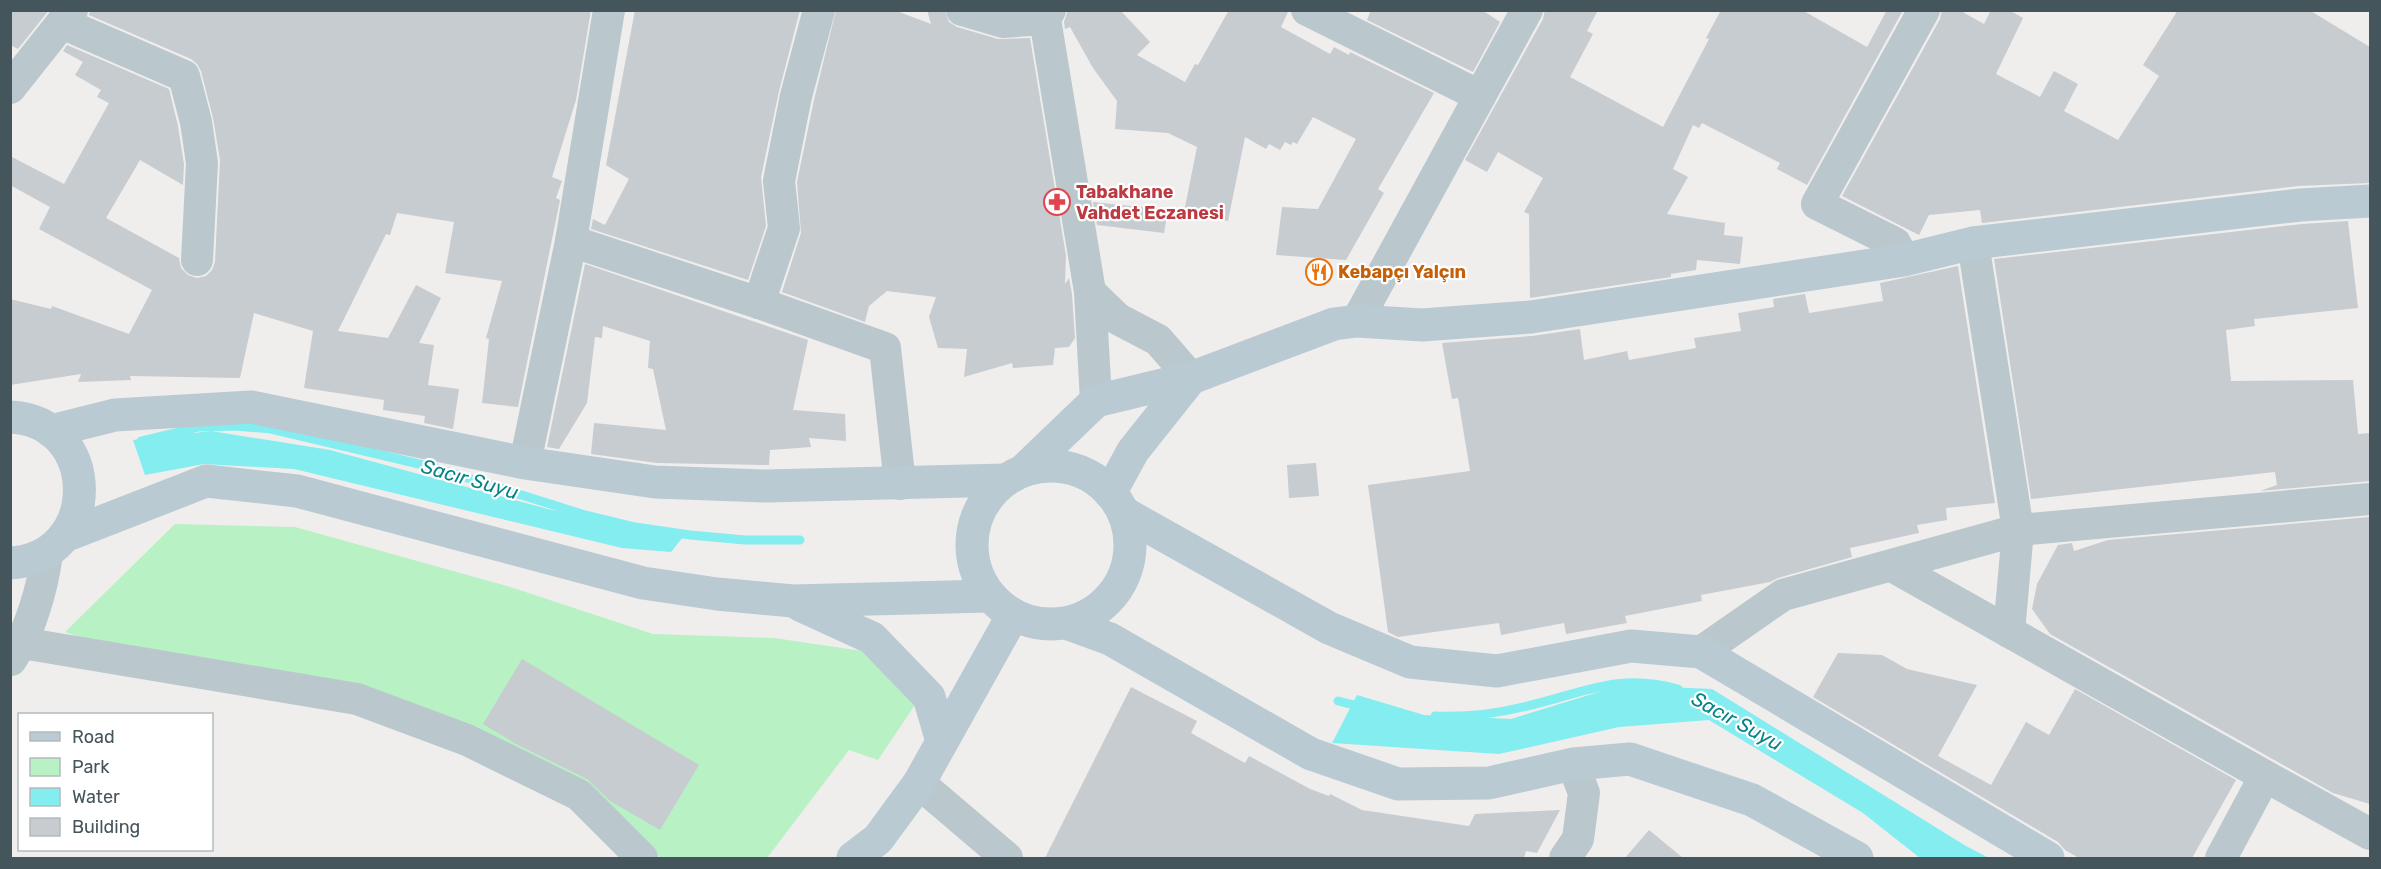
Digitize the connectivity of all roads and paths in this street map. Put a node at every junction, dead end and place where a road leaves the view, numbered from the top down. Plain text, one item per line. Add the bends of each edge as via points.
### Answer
1 (609, 10) edge
2 (819, 10) edge
3 (963, 10) edge
4 (1307, 10) edge
5 (1924, 10) edge
6 (1524, 12) edge
7 (1047, 15) edge
8 (67, 17) edge
9 (10, 88) edge
10 (1480, 96) junction
11 (2370, 201) edge
12 (571, 242) junction
13 (1973, 243) junction
14 (197, 260) dead end
15 (1904, 260) junction
16 (1090, 292) junction
17 (759, 303) junction
18 (1357, 321) junction
19 (1191, 378) junction
20 (1096, 401) junction
21 (10, 417) edge
22 (51, 431) junction
23 (525, 463) junction
24 (1014, 475) junction
25 (900, 484) junction
26 (2370, 499) edge
27 (1117, 503) junction
28 (2018, 530) junction
29 (56, 545) junction
30 (10, 563) edge
31 (1892, 566) junction
32 (793, 601) junction
33 (1001, 606) junction
34 (1066, 623) junction
35 (2009, 632) junction
36 (16, 652) edge
37 (1701, 652) junction
38 (942, 741) junction
39 (1573, 764) junction
40 (2265, 776) junction
41 (919, 783) junction
42 (2370, 834) edge
43 (642, 858) edge
44 (853, 858) edge
45 (1007, 858) edge
46 (1565, 858) edge
47 (1857, 858) edge
48 (2048, 858) edge
49 (2221, 858) edge

1 - 12 street
2 - 17 street via 779,181 784,228
3 - 7 street via 1003,22
4 - 10 street
5 - 15 street via 1817,204 1894,243
6 - 10 street
7 - 16 street
8 - 9 street
8 - 14 street via 184,76 202,163
10 - 18 street
11 - 13 main road via 2300,205
12 - 17 street
12 - 23 street
13 - 15 main road
13 - 28 street
15 - 18 main road via 1531,317 1422,326
16 - 19 street via 1118,319 1158,340
16 - 20 street
17 - 25 street via 885,348
18 - 19 main road via 1334,324
19 - 20 main road
19 - 27 main road via 1133,451
20 - 24 main road
21 - 22 main road via 24,418
22 - 23 main road via 115,414 251,407
22 - 29 main road via 65,444 77,466 81,491 77,514
23 - 25 main road via 655,482 767,486
24 - 25 main road
24 - 27 main road via 1047,466 1071,468 1092,477
24 - 33 main road via 987,498 975,521 971,547 976,573
26 - 28 street
27 - 34 main road via 1130,537 1129,560 1121,583 1107,602
27 - 37 main road via 1329,628 1410,662 1497,671 1631,646
28 - 31 street
28 - 35 street
29 - 30 main road via 23,563
29 - 32 main road via 206,481 297,491 643,583
29 - 36 street
31 - 35 street
31 - 37 street via 1783,595
32 - 33 main road
32 - 38 main road via 872,638 929,697
33 - 34 main road via 1039,624
33 - 38 main road
34 - 39 main road via 1110,639 1311,754 1398,784 1489,783
35 - 40 street
36 - 43 street via 357,699 467,740 579,795
37 - 48 main road
38 - 41 main road
39 - 46 street via 1584,794 1578,839
39 - 47 main road via 1630,759 1752,800
40 - 42 street
40 - 49 street
41 - 44 main road via 878,839
41 - 45 street

